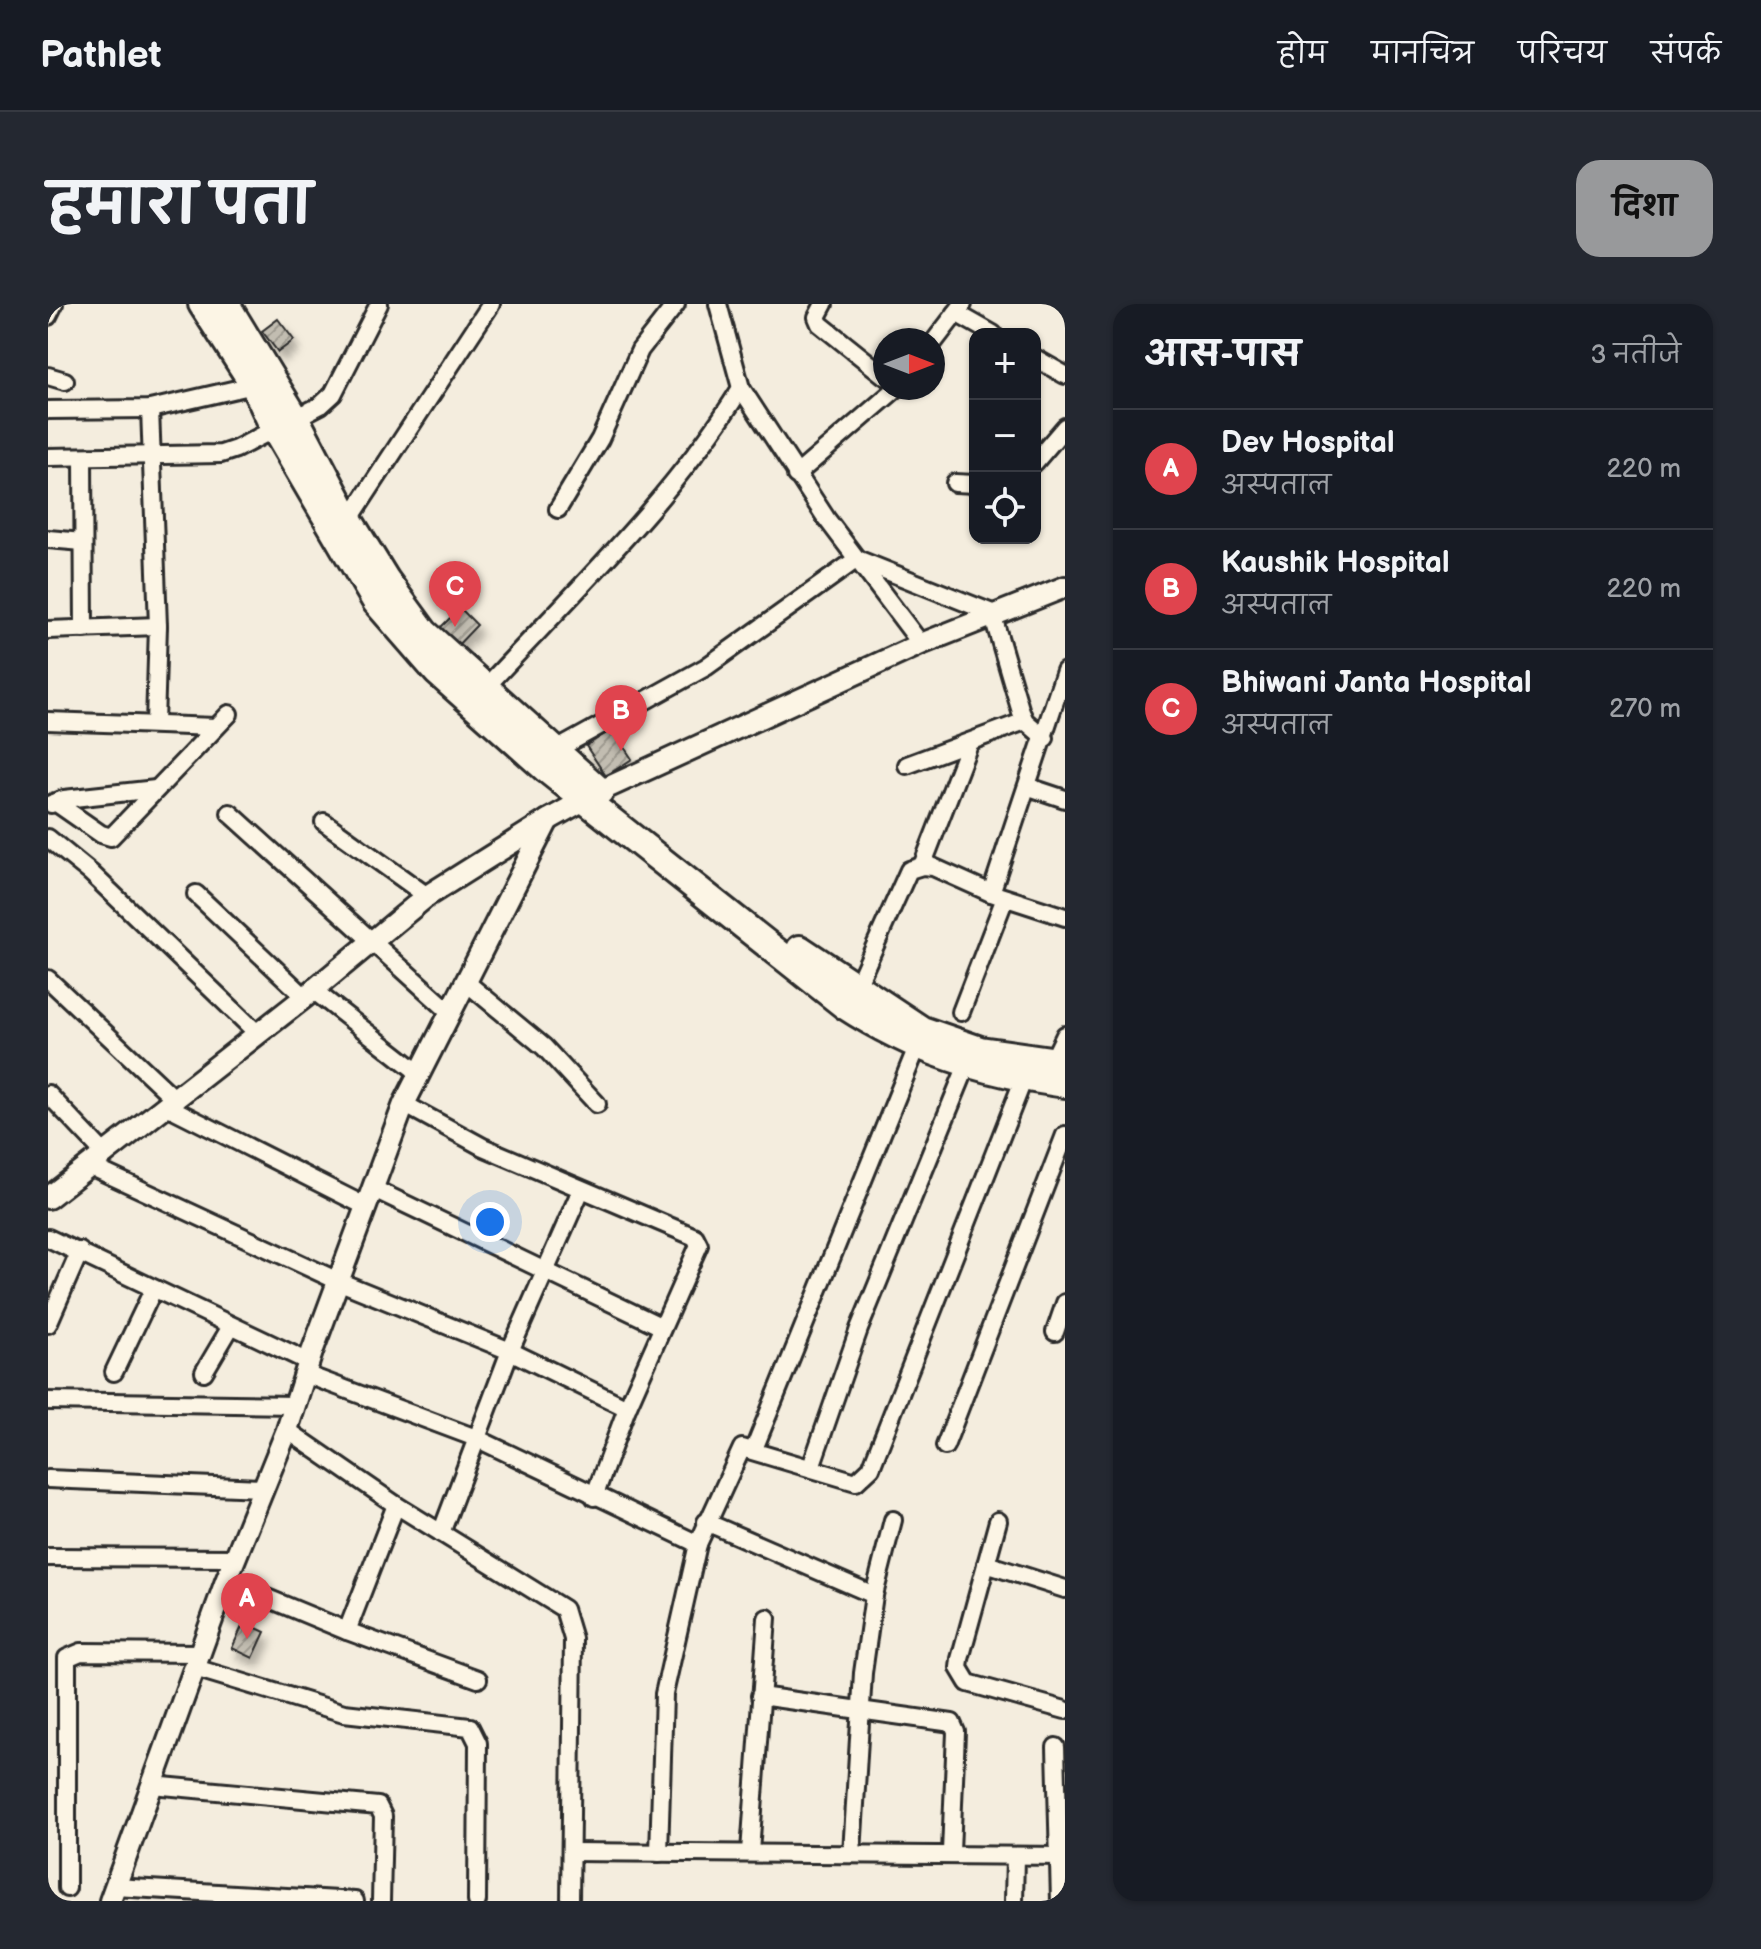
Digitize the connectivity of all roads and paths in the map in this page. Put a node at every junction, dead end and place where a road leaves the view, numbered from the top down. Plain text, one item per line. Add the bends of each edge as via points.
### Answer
1 (54, 304) edge
2 (202, 304) edge
3 (379, 304) edge
4 (491, 304) edge
5 (676, 304) edge
6 (718, 304) edge
7 (824, 304) edge
8 (237, 308) edge
9 (960, 309) edge
10 (48, 316) edge
11 (945, 328) edge
12 (985, 328) edge
13 (1041, 361) edge
14 (873, 366) edge
15 (1065, 375) edge
16 (48, 376) edge
17 (65, 381) dead end
18 (254, 385) junction
19 (741, 388) junction
20 (883, 400) edge
21 (150, 409) junction
22 (48, 410) edge
23 (285, 423) junction
24 (1065, 427) edge
25 (151, 455) junction
26 (1041, 455) edge
27 (48, 457) edge
28 (83, 457) junction
29 (796, 475) junction
30 (955, 483) dead end
31 (969, 484) edge
32 (558, 509) dead end
33 (349, 520) junction
34 (48, 539) edge
35 (83, 542) junction
36 (857, 559) junction
37 (1065, 587) edge
38 (992, 613) junction
39 (158, 626) junction
40 (84, 629) junction
41 (48, 630) edge
42 (921, 644) junction
43 (1065, 671) edge
44 (484, 689) junction
45 (229, 714) dead end
46 (48, 721) edge
47 (1025, 721) junction
48 (155, 723) junction
49 (216, 727) junction
50 (1045, 738) junction
51 (970, 742) junction
52 (556, 750) junction
53 (907, 765) dead end
54 (1029, 787) junction
55 (156, 789) junction
56 (592, 796) junction
57 (1065, 799) edge
58 (51, 804) edge
59 (230, 813) dead end
60 (548, 820) junction
61 (324, 822) dead end
62 (48, 838) edge
63 (922, 866) junction
64 (196, 894) dead end
65 (427, 896) junction
66 (998, 896) junction
67 (1065, 917) edge
68 (373, 940) junction
69 (48, 979) edge
70 (467, 983) junction
71 (856, 988) junction
72 (309, 994) junction
73 (450, 1012) junction
74 (961, 1012) dead end
75 (257, 1033) junction
76 (1065, 1035) edge
77 (917, 1047) junction
78 (967, 1065) junction
79 (419, 1073) junction
80 (1050, 1073) edge
81 (48, 1094) edge
82 (170, 1102) junction
83 (404, 1104) junction
84 (597, 1104) dead end
85 (1065, 1135) edge
86 (98, 1161) junction
87 (581, 1190) junction
88 (48, 1198) edge
89 (371, 1198) junction
90 (48, 1238) edge
91 (80, 1251) junction
92 (543, 1273) junction
93 (338, 1281) junction
94 (153, 1290) junction
95 (1065, 1303) edge
96 (48, 1324) edge
97 (662, 1327) junction
98 (230, 1328) junction
99 (1055, 1332) dead end
100 (510, 1351) junction
101 (307, 1368) junction
102 (114, 1372) dead end
103 (204, 1372) dead end
104 (48, 1401) edge
105 (296, 1405) junction
106 (627, 1408) junction
107 (287, 1430) junction
108 (476, 1438) junction
109 (945, 1446) dead end
110 (754, 1449) junction
111 (811, 1467) junction
112 (48, 1479) edge
113 (261, 1488) junction
114 (594, 1497) junction
115 (396, 1505) junction
116 (893, 1520) dead end
117 (998, 1521) dead end
118 (706, 1522) junction
119 (441, 1533) junction
120 (698, 1544) junction
121 (48, 1557) edge
122 (236, 1558) junction
123 (986, 1564) junction
124 (226, 1581) junction
125 (1065, 1589) edge
126 (874, 1595) junction
127 (767, 1618) dead end
128 (347, 1631) junction
129 (197, 1660) junction
130 (478, 1679) dead end
131 (760, 1696) junction
132 (1065, 1710) edge
133 (860, 1712) junction
134 (1056, 1747) dead end
135 (152, 1785) junction
136 (571, 1852) junction
137 (750, 1852) junction
138 (951, 1852) junction
139 (659, 1853) junction
140 (852, 1853) junction
141 (1015, 1856) junction
142 (1062, 1856) edge
143 (67, 1888) dead end
144 (113, 1894) edge
145 (355, 1901) edge
146 (381, 1901) edge
147 (477, 1901) edge
148 (570, 1901) edge
149 (1014, 1901) edge
150 (1060, 1901) edge

1 - 10 street
2 - 18 main road
3 - 23 street via 333,394
4 - 33 street
5 - 32 street via 640,350 600,439
6 - 19 street
7 - 14 street via 817,317 820,324
8 - 23 main road
9 - 11 street
9 - 12 street
13 - 15 street
16 - 17 street
18 - 21 street
18 - 23 main road
19 - 29 street
19 - 44 street via 707,442 659,501
20 - 29 street
21 - 22 street
21 - 25 street
23 - 25 street via 221,454
23 - 33 main road
23 - 56 main road via 376,602 437,672
24 - 26 street
25 - 28 street
25 - 39 street
27 - 28 street
28 - 35 street
29 - 36 street
30 - 31 street
33 - 44 main road via 424,632
34 - 35 street
35 - 40 street
36 - 38 street
36 - 42 street
36 - 52 street via 706,667
37 - 38 street
38 - 42 street
38 - 47 street
39 - 40 street
39 - 48 street
40 - 41 street
42 - 56 street
43 - 50 street
44 - 52 main road
45 - 49 street
46 - 48 street
47 - 50 street
47 - 51 street
48 - 49 street
49 - 55 street
50 - 54 street
51 - 53 street
51 - 63 street
52 - 56 main road
54 - 57 street
54 - 66 street
55 - 58 street
55 - 58 street via 111,837
56 - 60 street
56 - 71 main road
56 - 77 main road via 844,1005
59 - 68 street
60 - 65 street
60 - 70 street
61 - 65 street
62 - 75 street
63 - 66 street
63 - 71 street via 909,870
64 - 72 street
65 - 68 street
66 - 67 street
66 - 74 street
68 - 72 street
68 - 73 street
69 - 82 street
70 - 73 street
70 - 84 street via 544,1047
71 - 80 main road via 922,1030
72 - 75 street
72 - 79 street
73 - 79 street
75 - 82 street
76 - 80 street
77 - 78 main road
77 - 110 street
78 - 80 main road
78 - 111 street via 859,1329
79 - 83 street
80 - 111 street via 871,1468 856,1482
81 - 86 street
82 - 86 street
82 - 89 street
83 - 87 street via 483,1147
83 - 89 street
85 - 109 street
86 - 88 street
86 - 93 street
87 - 92 street
87 - 97 street via 695,1237 698,1251
89 - 92 street
89 - 93 street
90 - 91 street
91 - 94 street
91 - 96 street
92 - 97 street
92 - 100 street
93 - 100 street
93 - 101 street
94 - 98 street
94 - 102 street
95 - 99 street
97 - 106 street
98 - 101 street
98 - 103 street
100 - 106 street
100 - 108 street
101 - 105 street
101 - 108 street
104 - 105 street
105 - 107 street
106 - 114 street
107 - 113 street
107 - 115 street
108 - 114 street
108 - 119 street
110 - 111 street
110 - 118 street via 738,1453
112 - 113 street
113 - 122 street
114 - 120 street
115 - 119 street
115 - 128 street
116 - 126 street
117 - 123 street
118 - 120 street
118 - 126 street
119 - 136 street via 554,1600 570,1622
120 - 139 street via 664,1694
121 - 122 street
122 - 124 street
123 - 125 street
123 - 132 street via 960,1659 962,1677
124 - 128 street
124 - 129 street
126 - 133 street
127 - 131 street
128 - 130 street
129 - 135 street
129 - 143 street via 81,1652 67,1658
129 - 147 street via 344,1713 470,1727 478,1743
131 - 133 street
131 - 137 street
133 - 138 street via 956,1726
133 - 140 street
134 - 142 street
135 - 144 street
135 - 146 street via 378,1806 383,1816
136 - 139 street
136 - 148 street
137 - 139 street
137 - 140 street
138 - 140 street
138 - 141 street
141 - 142 street
141 - 149 street
142 - 150 street
144 - 145 street

